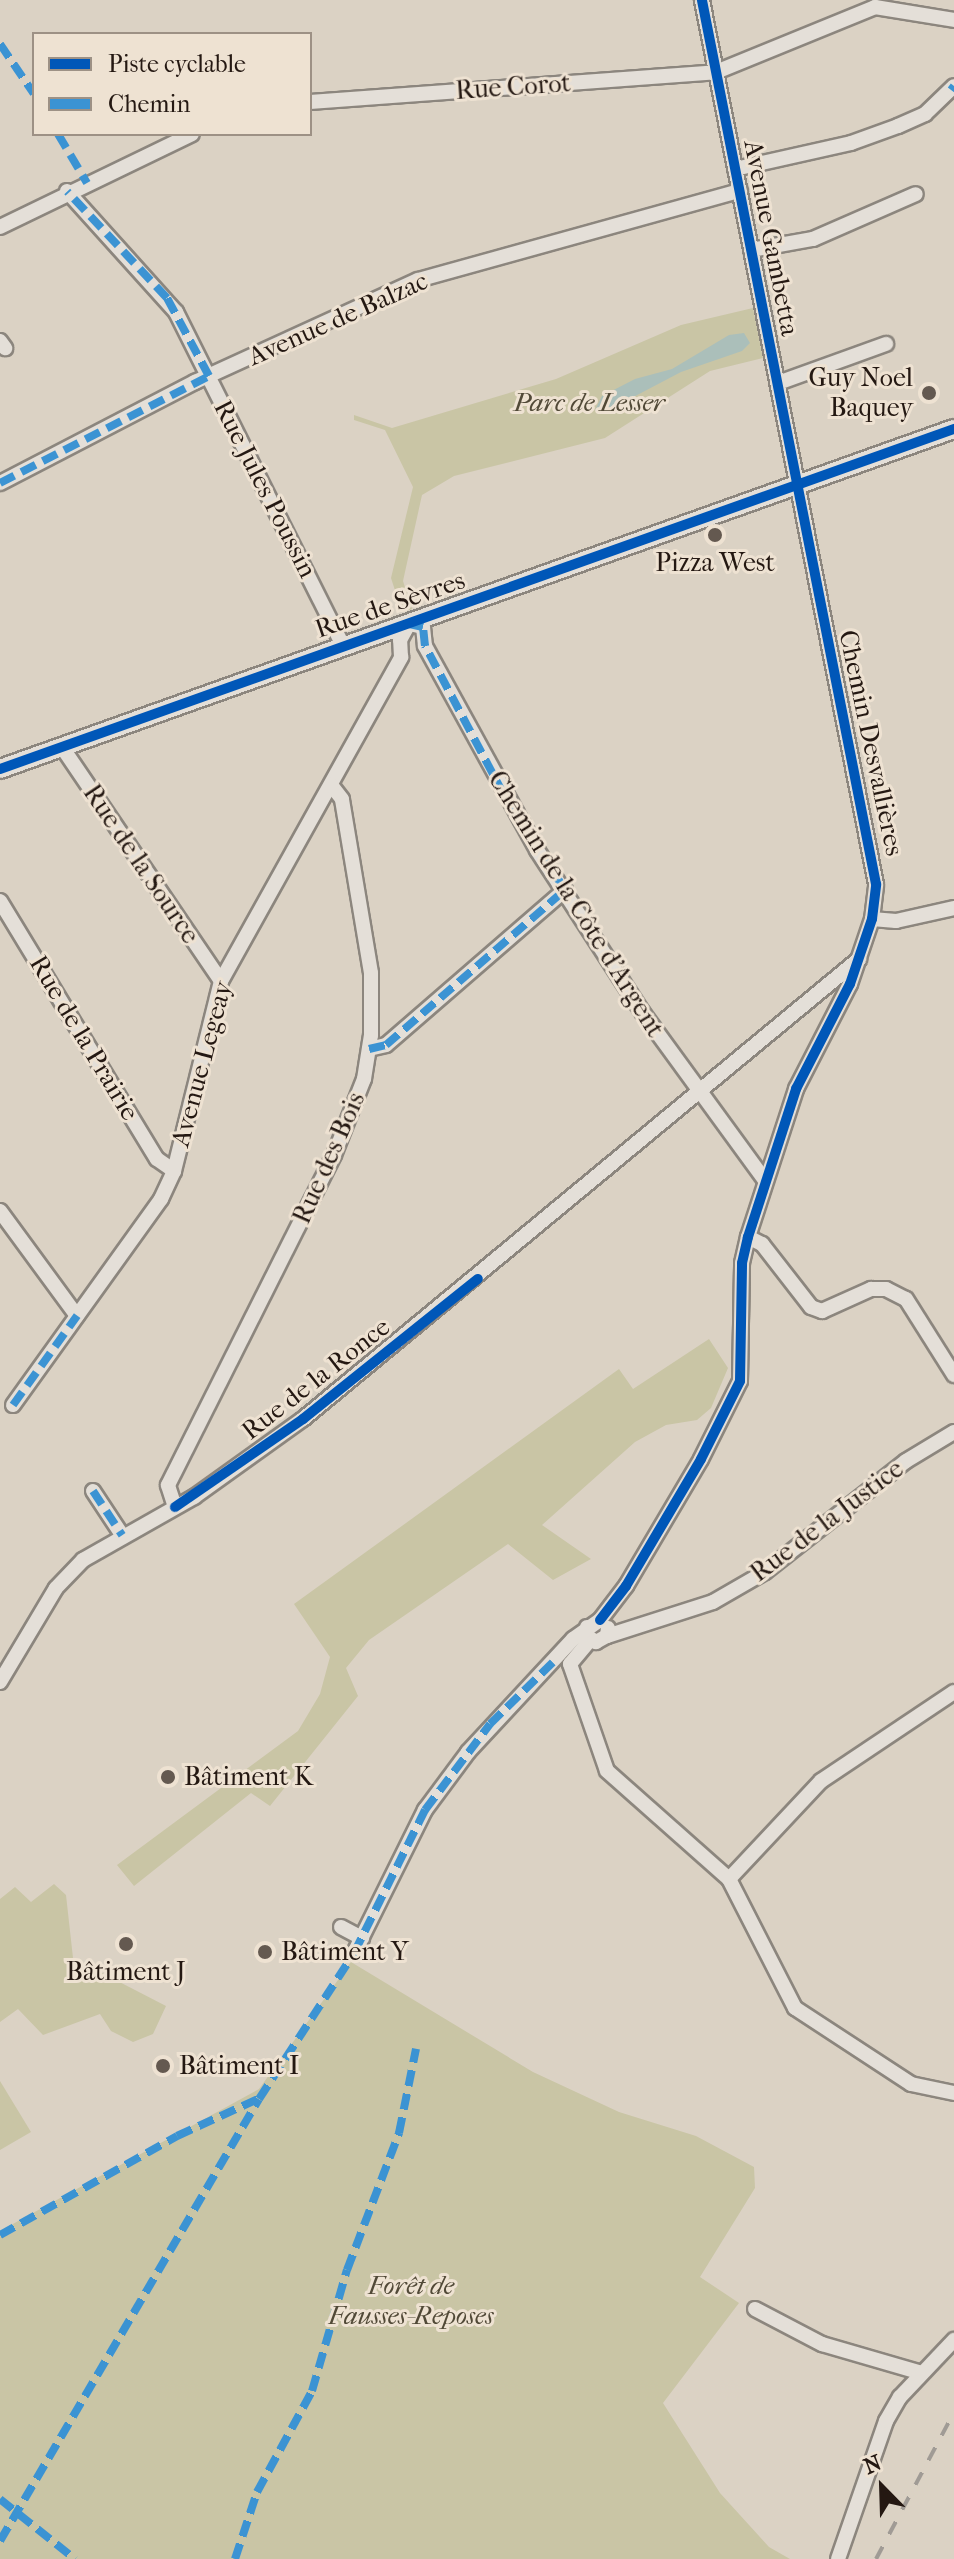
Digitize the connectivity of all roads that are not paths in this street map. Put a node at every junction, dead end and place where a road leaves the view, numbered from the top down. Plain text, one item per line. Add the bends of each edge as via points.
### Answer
1 (702, 0) edge
2 (954, 20) edge
3 (716, 72) junction
4 (954, 86) edge
5 (312, 102) edge
6 (188, 136) edge
7 (735, 169) junction
8 (67, 191) junction
9 (740, 191) junction
10 (916, 194) dead end
11 (0, 227) edge
12 (751, 250) junction
13 (886, 344) dead end
14 (209, 376) junction
15 (778, 383) junction
16 (954, 429) edge
17 (0, 483) edge
18 (796, 485) junction
19 (409, 624) junction
20 (343, 645) junction
21 (62, 747) junction
22 (0, 769) edge
23 (331, 785) junction
24 (565, 890) junction
25 (0, 901) edge
26 (954, 908) edge
27 (872, 919) junction
28 (859, 959) junction
29 (221, 981) junction
30 (369, 1049) junction
31 (697, 1090) junction
32 (174, 1171) junction
33 (764, 1179) junction
34 (0, 1211) edge
35 (748, 1237) junction
36 (77, 1316) junction
37 (954, 1375) edge
38 (13, 1405) dead end
39 (954, 1432) edge
40 (93, 1491) dead end
41 (175, 1507) junction
42 (122, 1535) junction
43 (592, 1629) junction
44 (553, 1662) junction
45 (570, 1664) junction
46 (0, 1682) edge
47 (954, 1692) edge
48 (729, 1879) junction
49 (341, 1927) dead end
50 (362, 1938) junction
51 (354, 1953) dead end
52 (954, 2093) edge
53 (755, 2309) dead end
54 (954, 2340) edge
55 (922, 2373) junction
56 (838, 2559) edge

1 - 3 street, Avenue Gambetta
2 - 3 street, Rue Corot via 875,7
3 - 5 street, Rue Corot
3 - 7 street, Avenue Gambetta
4 - 7 street via 925,114 898,126 851,143
6 - 8 street
7 - 9 street, Avenue Gambetta
8 - 11 street
8 - 14 street, Rue Jules Poussin via 167,298
9 - 12 street, Avenue Gambetta
9 - 14 street, Avenue de Balzac via 418,280
10 - 12 street via 813,239
12 - 15 street, Avenue Gambetta
13 - 15 street
14 - 17 street, Avenue de Balzac
14 - 20 street, Rue Jules Poussin
15 - 18 street, Avenue Gambetta
16 - 18 main road, Rue de Sèvres
18 - 19 main road, Rue de Sèvres
18 - 27 street, Chemin Desvallières via 874,855
19 - 20 main road, Rue de Sèvres
19 - 23 street, Avenue Legeay via 400,640 401,657
19 - 24 street, Chemin de la Côte d'Argent via 423,627 425,646 504,795
20 - 21 main road, Rue de Sèvres
21 - 22 main road, Rue de Sèvres
21 - 29 street, Rue de la Source
23 - 29 street, Avenue Legeay
23 - 30 street, Rue des Bois via 342,799 371,973
24 - 30 street via 386,1045
24 - 31 street, Chemin de la Côte d'Argent
25 - 32 street, Rue de la Prairie via 157,1159
26 - 27 street via 896,921
27 - 28 street, Chemin Desvallières
28 - 31 street, Rue de la Ronce
28 - 33 street, Chemin Desvallières via 845,998 796,1089
29 - 32 street, Avenue Legeay
30 - 41 street, Rue des Bois via 345,1133 168,1485
31 - 33 street, Chemin de la Côte d'Argent
31 - 41 street, Rue de la Ronce via 557,1204 430,1318 259,1452
32 - 36 street, Avenue Legeay via 161,1199
33 - 35 street, Chemin Desvallières
34 - 36 street
35 - 37 street via 762,1244 811,1307 822,1311 871,1289 906,1299
35 - 43 street, Chemin Desvallières via 742,1263 740,1381 694,1472 626,1586
36 - 38 street, Avenue Legeay
39 - 43 street, Rue de la Justice via 906,1461 765,1572 713,1602 607,1636 608,1626
40 - 42 street
41 - 42 street, Rue de la Ronce
42 - 46 street, Rue de la Ronce via 83,1560 56,1588
43 - 44 street, Chemin Desvallières
43 - 45 street
44 - 45 street
44 - 50 street, Chemin Desvallières via 490,1724 425,1810
45 - 48 street via 607,1771
47 - 48 street via 821,1781
48 - 52 street via 795,2008 911,2084
49 - 50 street
50 - 51 street, Chemin Desvallières
53 - 55 street via 822,2344
54 - 55 street
55 - 56 street via 900,2397 880,2435

